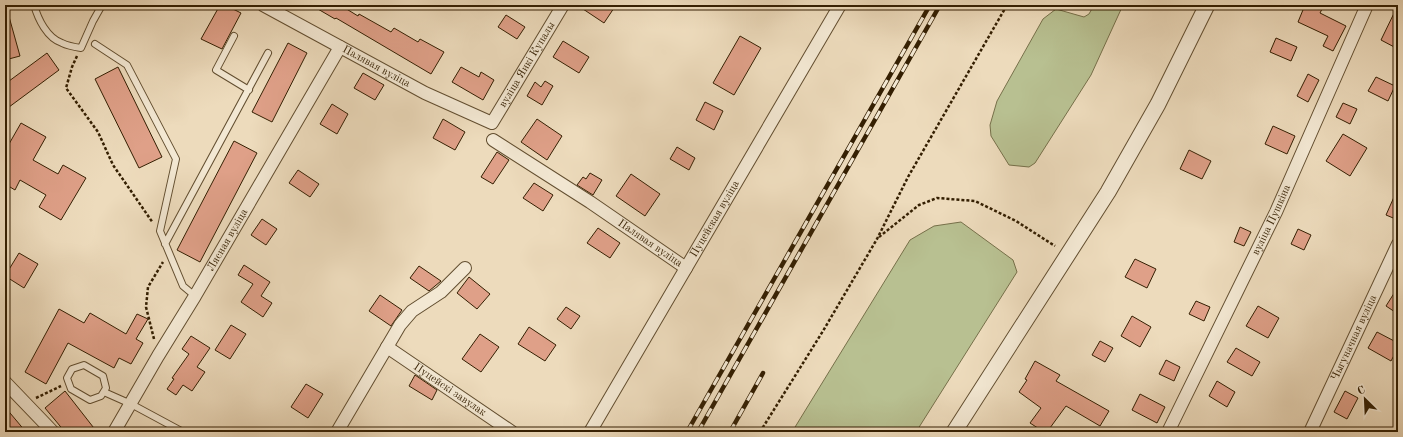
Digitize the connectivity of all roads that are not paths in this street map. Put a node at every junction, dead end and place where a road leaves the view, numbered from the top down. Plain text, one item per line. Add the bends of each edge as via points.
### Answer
1 (34, 5) edge
2 (102, 5) edge
3 (263, 5) edge
4 (563, 5) edge
5 (840, 5) edge
6 (1207, 5) edge
7 (1367, 5) edge
8 (234, 36) dead end
9 (95, 44) dead end
10 (340, 47) junction
11 (268, 53) dead end
12 (248, 90) junction
13 (492, 123) joint
14 (493, 140) dead end
15 (165, 244) junction
16 (1398, 244) edge
17 (465, 268) dead end
18 (686, 268) junction
19 (195, 296) junction
20 (387, 347) junction
21 (6, 385) edge
22 (104, 392) junction
23 (131, 404) junction
24 (53, 432) edge
25 (114, 432) edge
26 (183, 432) edge
27 (337, 432) edge
28 (512, 432) edge
29 (590, 432) edge
30 (954, 432) edge
31 (1168, 432) edge
32 (1310, 432) edge

1 - 2 lane via 38,19 52,37 60,43 80,48
3 - 10 street, Палявая вуліца
4 - 13 street, вуліца Янкі Купалы
5 - 18 street, Пуцейская вуліца
6 - 30 street via 1158,104 1108,192
7 - 31 street, вуліца Пушкіна via 1276,212
8 - 12 lane via 216,70
9 - 15 lane via 127,65 176,159 160,231
10 - 13 street, Палявая вуліца via 425,93
10 - 19 street, Лясная вуліца
11 - 12 lane
12 - 15 lane
14 - 18 street, Палявая вуліца
15 - 19 lane via 183,286
16 - 32 street, Чыгуначная вуліца
17 - 20 street via 441,292 412,311
18 - 29 street, Пуцейская вуліца
19 - 23 street, Лясная вуліца
20 - 27 street
20 - 28 street, Пуцейскі завулак
21 - 24 street
22 - 22 lane via 90,400 71,389 67,378 72,369 84,365 103,376 106,388
22 - 23 lane
23 - 25 street, Лясная вуліца
23 - 26 lane

